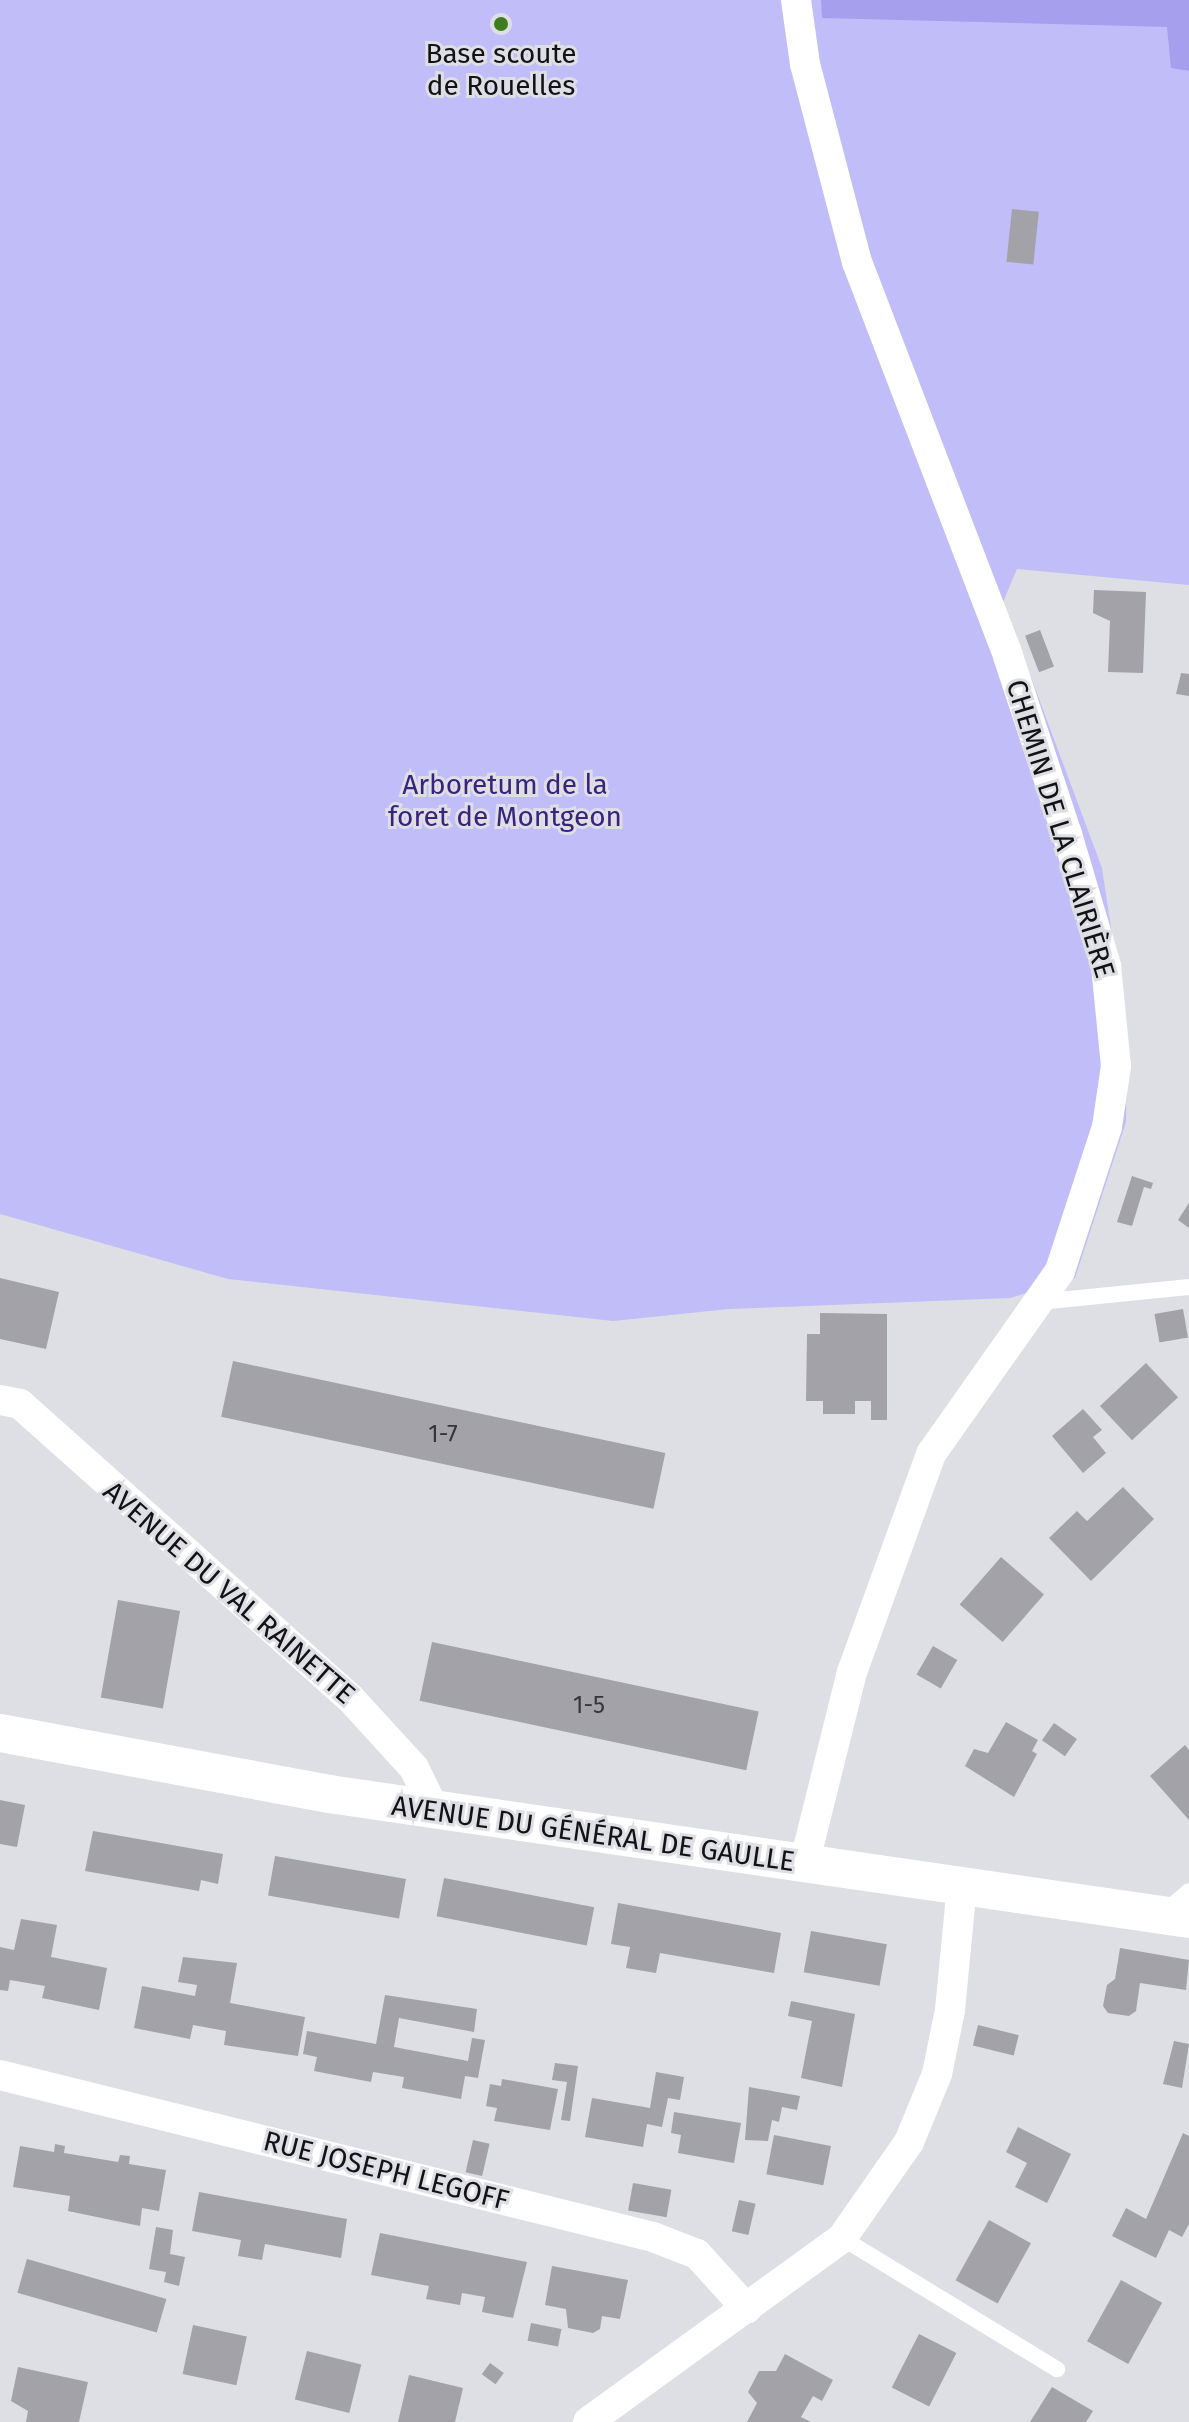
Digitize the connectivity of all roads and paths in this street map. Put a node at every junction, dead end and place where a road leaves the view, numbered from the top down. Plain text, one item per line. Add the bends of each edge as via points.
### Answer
1 (796, 0) edge
2 (1189, 1287) edge
3 (1038, 1302) junction
4 (0, 1400) edge
5 (0, 1733) edge
6 (435, 1811) junction
7 (804, 1864) junction
8 (962, 1886) junction
9 (1180, 1908) edge
10 (0, 2075) edge
11 (842, 2238) junction
12 (747, 2309) junction
13 (1057, 2369) dead end
14 (588, 2422) edge

1 - 3 street, CHEMIN DE LA CLAIRIÈRE via 805,64 857,262 1008,656 1106,966 1116,1066 1107,1127 1060,1271
2 - 3 lane
3 - 7 street, CHEMIN DE LA CLAIRIÈRE via 931,1454 852,1672
4 - 6 street, AVENUE DU VAL RAINETTE via 20,1404 351,1699 414,1768
5 - 6 street, AVENUE DU GÉNÉRAL DE GAULLE
6 - 7 street, AVENUE DU GÉNÉRAL DE GAULLE
7 - 8 street, AVENUE DU GÉNÉRAL DE GAULLE
8 - 9 street, AVENUE DU GÉNÉRAL DE GAULLE
8 - 11 street via 950,2010 937,2074 909,2142
10 - 12 street, RUE JOSEPH LEGOFF via 653,2237 697,2254
11 - 12 street
11 - 13 lane
12 - 14 street

